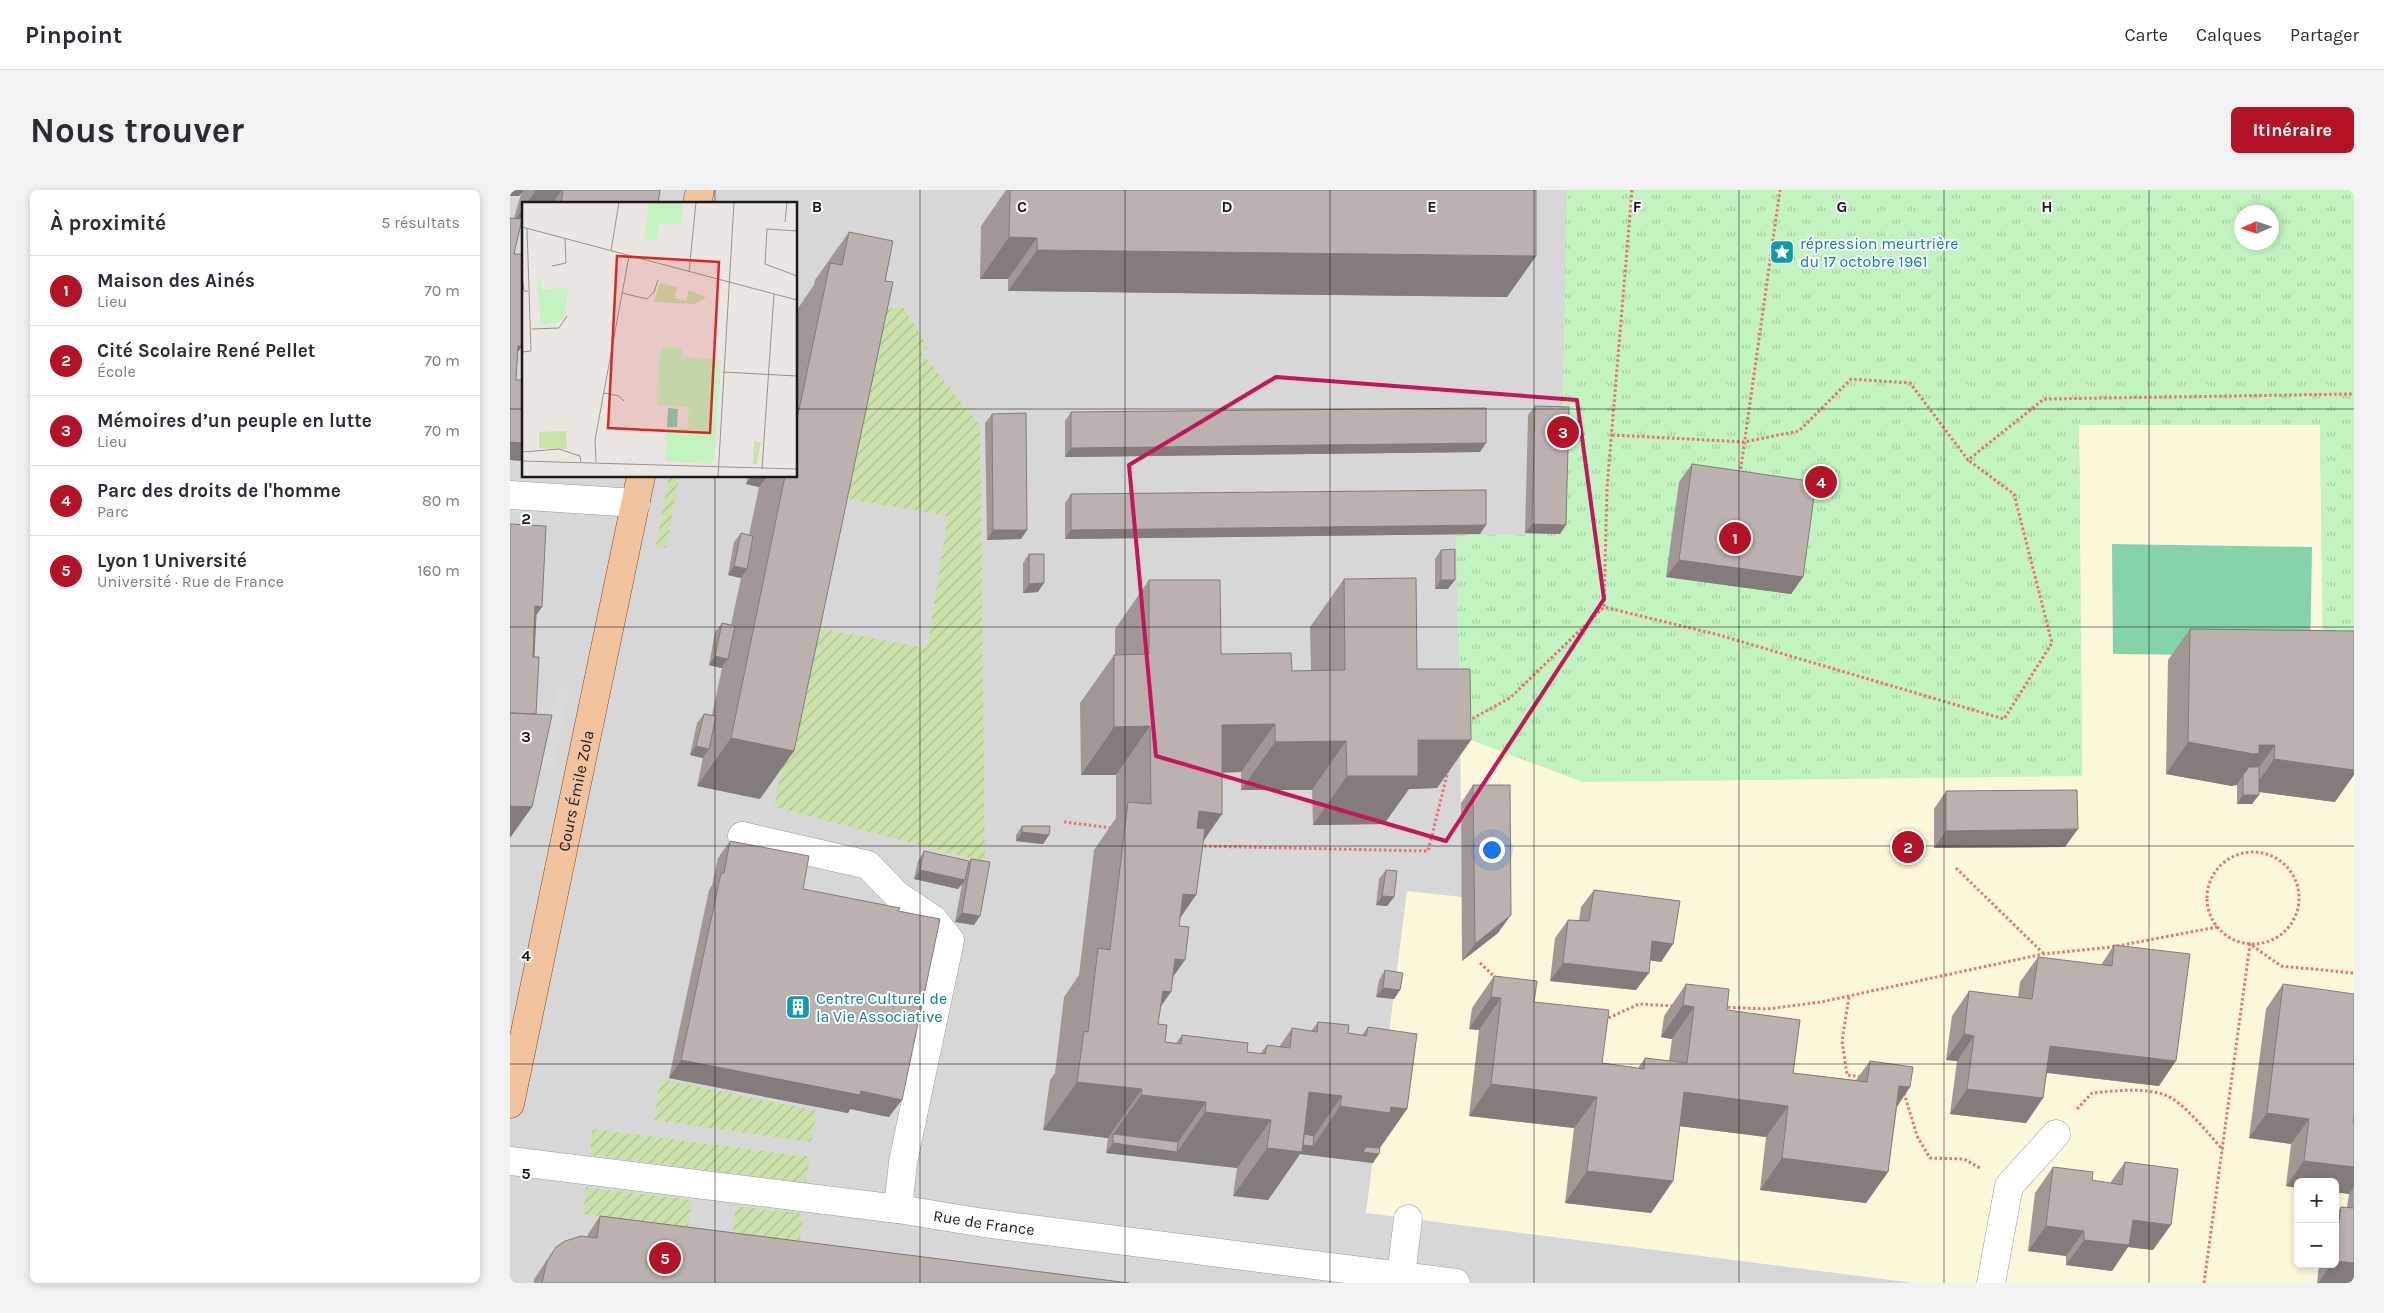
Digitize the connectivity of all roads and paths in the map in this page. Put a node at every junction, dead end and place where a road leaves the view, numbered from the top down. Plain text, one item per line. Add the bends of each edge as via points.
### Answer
1 (1632, 190) edge
2 (1780, 190) edge
3 (2354, 394) edge
4 (1612, 435) junction
5 (1744, 442) junction
6 (1968, 460) junction
7 (641, 478) edge
8 (1740, 481) edge
9 (510, 495) edge
10 (636, 503) junction
11 (1604, 607) junction
12 (1464, 724) edge
13 (1450, 765) edge
14 (1064, 822) dead end
15 (1117, 829) dead end
16 (742, 836) dead end
17 (1198, 846) edge
18 (1956, 868) dead end
19 (2217, 927) junction
20 (2250, 944) junction
21 (2043, 954) junction
22 (1480, 963) dead end
23 (2354, 973) edge
24 (1500, 982) edge
25 (1849, 996) junction
26 (1678, 1006) dead end
27 (1718, 1007) edge
28 (1599, 1022) edge
29 (1865, 1077) dead end
30 (1904, 1091) edge
31 (510, 1104) edge
32 (2056, 1134) joint
33 (2223, 1151) junction
34 (510, 1161) edge
35 (2009, 1186) junction
36 (898, 1208) junction
37 (1408, 1219) dead end
38 (1401, 1275) junction
39 (1456, 1283) edge
40 (1991, 1283) edge
41 (2204, 1283) edge

1 - 4 path
2 - 5 path
3 - 6 path via 2044,399
4 - 5 path
4 - 11 path via 1607,488
5 - 6 path via 1800,431 1851,379 1910,384
5 - 8 path
6 - 11 path via 2014,494 2052,643 2004,720 1720,636
7 - 10 main road, Cours Émile Zola
9 - 10 street
10 - 31 main road, Cours Émile Zola
11 - 12 path via 1510,698
13 - 17 path via 1428,851
14 - 15 path
16 - 36 street via 868,864 898,896 934,920 950,940 903,1162
18 - 21 path
19 - 20 path via 2228,937
19 - 20 path via 2207,899 2216,871 2239,854 2268,854 2281,860 2292,872 2298,887 2300,902 2296,918 2273,940
19 - 21 path via 2112,947
20 - 23 path via 2281,966
20 - 33 path
21 - 25 path
22 - 24 path
25 - 27 path via 1767,1009
25 - 29 path via 1842,1041 1847,1075
26 - 28 path via 1639,1004
30 - 35 path via 1917,1136 1930,1158 1964,1159
32 - 33 path via 2092,1093 2132,1090 2166,1095 2192,1115
32 - 35 street
33 - 41 path
34 - 36 street, Rue de France
35 - 40 street
36 - 38 street, Rue de France via 984,1223
37 - 38 street
38 - 39 street, Rue de France

